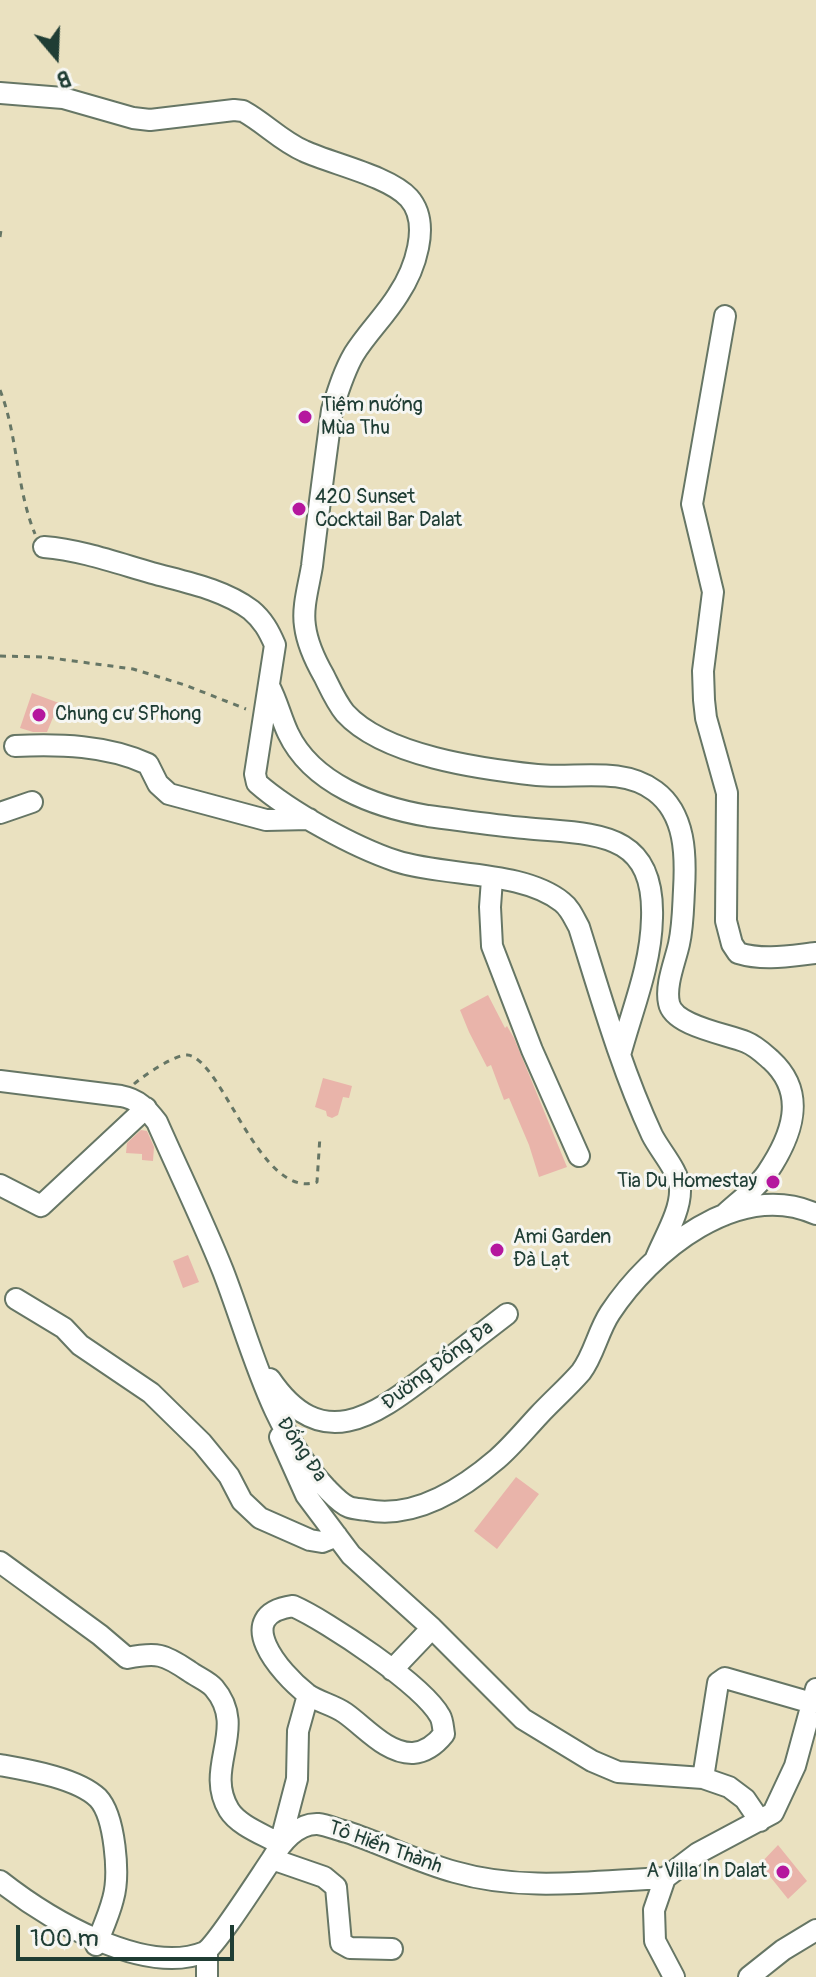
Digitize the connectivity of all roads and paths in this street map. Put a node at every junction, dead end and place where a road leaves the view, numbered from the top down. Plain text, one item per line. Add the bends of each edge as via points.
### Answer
1 (0, 93) edge
2 (1, 230) edge
3 (0, 237) edge
4 (725, 316) dead end
5 (0, 390) edge
6 (44, 547) joint
7 (0, 656) edge
8 (269, 686) junction
9 (264, 718) junction
10 (15, 746) dead end
11 (32, 802) dead end
12 (0, 813) edge
13 (309, 819) junction
14 (492, 879) junction
15 (816, 953) edge
16 (620, 1055) junction
17 (0, 1081) edge
18 (125, 1097) junction
19 (146, 1108) junction
20 (320, 1136) dead end
21 (579, 1156) dead end
22 (0, 1185) edge
23 (816, 1214) edge
24 (724, 1215) junction
25 (656, 1259) junction
26 (16, 1299) dead end
27 (507, 1314) dead end
28 (254, 1356) junction
29 (269, 1400) junction
30 (337, 1536) junction
31 (0, 1562) edge
32 (432, 1628) junction
33 (392, 1670) junction
34 (308, 1695) junction
35 (814, 1696) edge
36 (0, 1765) edge
37 (703, 1778) junction
38 (760, 1821) junction
39 (276, 1851) junction
40 (665, 1878) junction
41 (0, 1881) edge
42 (816, 1930) edge
43 (96, 1945) junction
44 (392, 1949) dead end
45 (207, 1951) junction
46 (207, 1977) edge
47 (674, 1977) edge
48 (749, 1977) edge

1 - 24 street via 63,98 150,120 243,111 300,150 372,177 412,203 420,228 411,269 394,303 352,359 332,410 305,626 344,712 397,746 513,772 629,780 656,791 668,804 684,841 687,865 670,1009 677,1017 759,1049 784,1074 793,1094 790,1125 767,1174
2 - 3 path
4 - 15 street via 692,504 713,592 704,700 729,810 726,921 738,953 781,958
5 - 6 path via 31,524
6 - 8 street via 76,551 237,602 259,617 275,645
7 - 9 path via 133,669
8 - 9 street
8 - 16 street via 302,755 316,770 363,797 428,816 602,835 634,852 649,879 652,919 641,988
9 - 13 street via 257,783
10 - 13 street via 109,750 148,764 169,794 266,820
11 - 12 street
13 - 14 street via 395,860
14 - 16 street via 532,885 571,912
14 - 21 street via 492,946
16 - 25 street via 680,1187
17 - 18 street
18 - 19 street
18 - 20 path via 136,1082 188,1055 212,1076 261,1153 290,1178 317,1182
19 - 22 street via 41,1206
19 - 28 street, Đống Đa via 223,1270
23 - 24 street, Đống Đa via 772,1203
24 - 25 street, Đống Đa
25 - 29 street, Đống Đa via 609,1314 583,1370 496,1459 411,1510 378,1513 349,1507 314,1472
26 - 30 street via 151,1393 202,1443 260,1518 310,1540
27 - 28 street, Đường Đống Đa via 387,1406 349,1421 328,1422 293,1407
28 - 29 street, Đống Đa
29 - 30 street via 306,1495
30 - 32 street
31 - 39 street via 127,1658 169,1657 213,1686 226,1705 230,1725 221,1792 231,1813
32 - 33 street
32 - 37 street via 523,1719 579,1754 618,1772
33 - 34 street via 311,1614 293,1606 278,1608 266,1616 263,1641
33 - 34 street via 441,1718 444,1734 434,1746 414,1753 393,1749 342,1711
34 - 39 street via 298,1731 297,1779
35 - 37 street via 770,1693 725,1678 718,1683
35 - 38 street via 787,1786 773,1813
36 - 43 street via 72,1783 107,1809 117,1876
37 - 38 street via 745,1799
38 - 40 street via 698,1853
39 - 40 street, Tô Hiến Thành via 303,1827 315,1824 430,1865 505,1883
39 - 44 street via 336,1887 341,1943
39 - 45 street, Tô Hiến Thành
40 - 47 street via 654,1910 655,1941
41 - 43 street
42 - 48 street
43 - 45 street via 142,1963 180,1962
45 - 46 street

